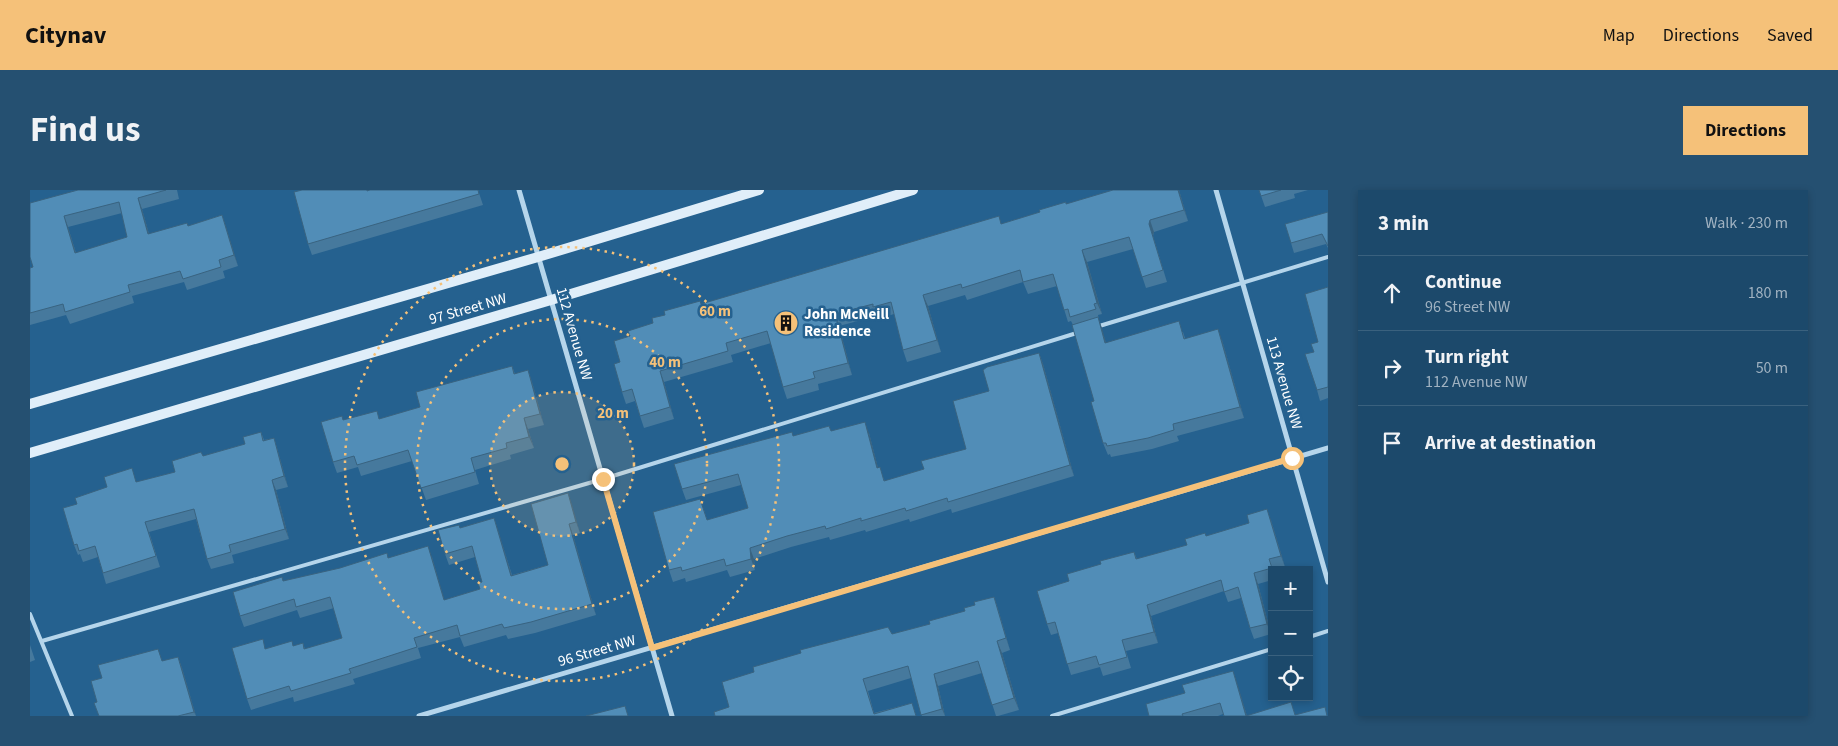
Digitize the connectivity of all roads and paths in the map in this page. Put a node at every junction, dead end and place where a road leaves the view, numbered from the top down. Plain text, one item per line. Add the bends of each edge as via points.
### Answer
1 (518, 190) edge
2 (759, 190) edge
3 (913, 190) edge
4 (1216, 190) edge
5 (538, 257) junction
6 (1328, 257) edge
7 (1242, 282) junction
8 (551, 300) junction
9 (30, 404) edge
10 (1328, 448) edge
11 (30, 453) edge
12 (1292, 458) junction
13 (603, 479) junction
14 (1328, 582) edge
15 (30, 614) edge
16 (1328, 631) edge
17 (1313, 636) edge
18 (42, 641) junction
19 (652, 648) junction
20 (1268, 649) edge
21 (72, 716) edge
22 (419, 716) edge
23 (672, 716) edge
24 (1052, 716) edge

1 - 5 street, 112 Avenue NW
2 - 5 main road, 97 Street NW
3 - 8 main road, 97 Street NW
4 - 7 street, 113 Avenue NW
5 - 8 street, 112 Avenue NW
5 - 9 main road, 97 Street NW
6 - 7 lane
7 - 12 street, 113 Avenue NW
7 - 13 lane
8 - 11 main road, 97 Street NW
8 - 13 street, 112 Avenue NW
10 - 12 street, 96 Street NW
12 - 14 street, 113 Avenue NW
12 - 19 street, 96 Street NW
13 - 18 lane
13 - 19 street, 112 Avenue NW
15 - 18 lane
16 - 17 lane
18 - 21 lane
19 - 22 street, 96 Street NW
19 - 23 street, 112 Avenue NW
20 - 24 lane

